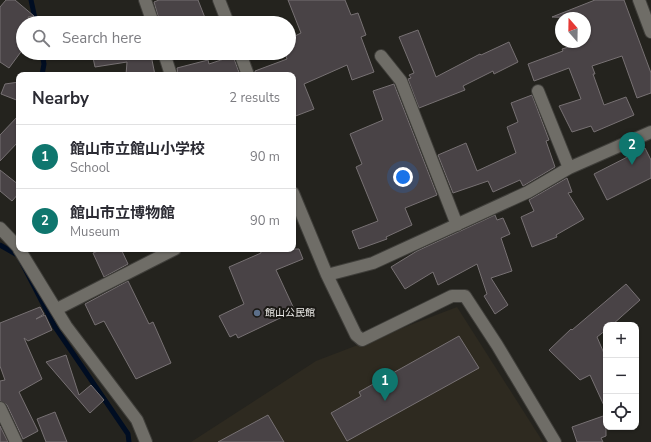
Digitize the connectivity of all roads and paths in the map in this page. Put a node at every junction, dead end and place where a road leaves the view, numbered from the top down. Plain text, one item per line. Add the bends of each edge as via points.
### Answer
1 (145, 0) edge
2 (219, 0) edge
3 (639, 0) edge
4 (151, 16) edge
5 (225, 16) edge
6 (651, 32) edge
7 (381, 56) dead end
8 (166, 60) edge
9 (243, 60) edge
10 (170, 72) edge
11 (247, 72) edge
12 (538, 91) dead end
13 (651, 132) edge
14 (569, 168) junction
15 (296, 200) edge
16 (457, 225) junction
17 (0, 228) edge
18 (16, 245) edge
19 (21, 252) edge
20 (169, 252) edge
21 (327, 275) junction
22 (57, 309) junction
23 (0, 408) edge
24 (16, 442) edge
25 (146, 442) edge
26 (555, 442) edge

1 - 4 street
2 - 5 street
3 - 6 street
7 - 16 street via 401,81
8 - 10 street
9 - 11 street
12 - 14 street
13 - 14 street
14 - 16 street via 528,192
15 - 21 street
16 - 21 street via 372,263
17 - 18 street
19 - 22 street
20 - 22 street
21 - 26 street via 356,335 362,340 452,296 465,296
22 - 25 street via 66,326 137,420
23 - 24 street

